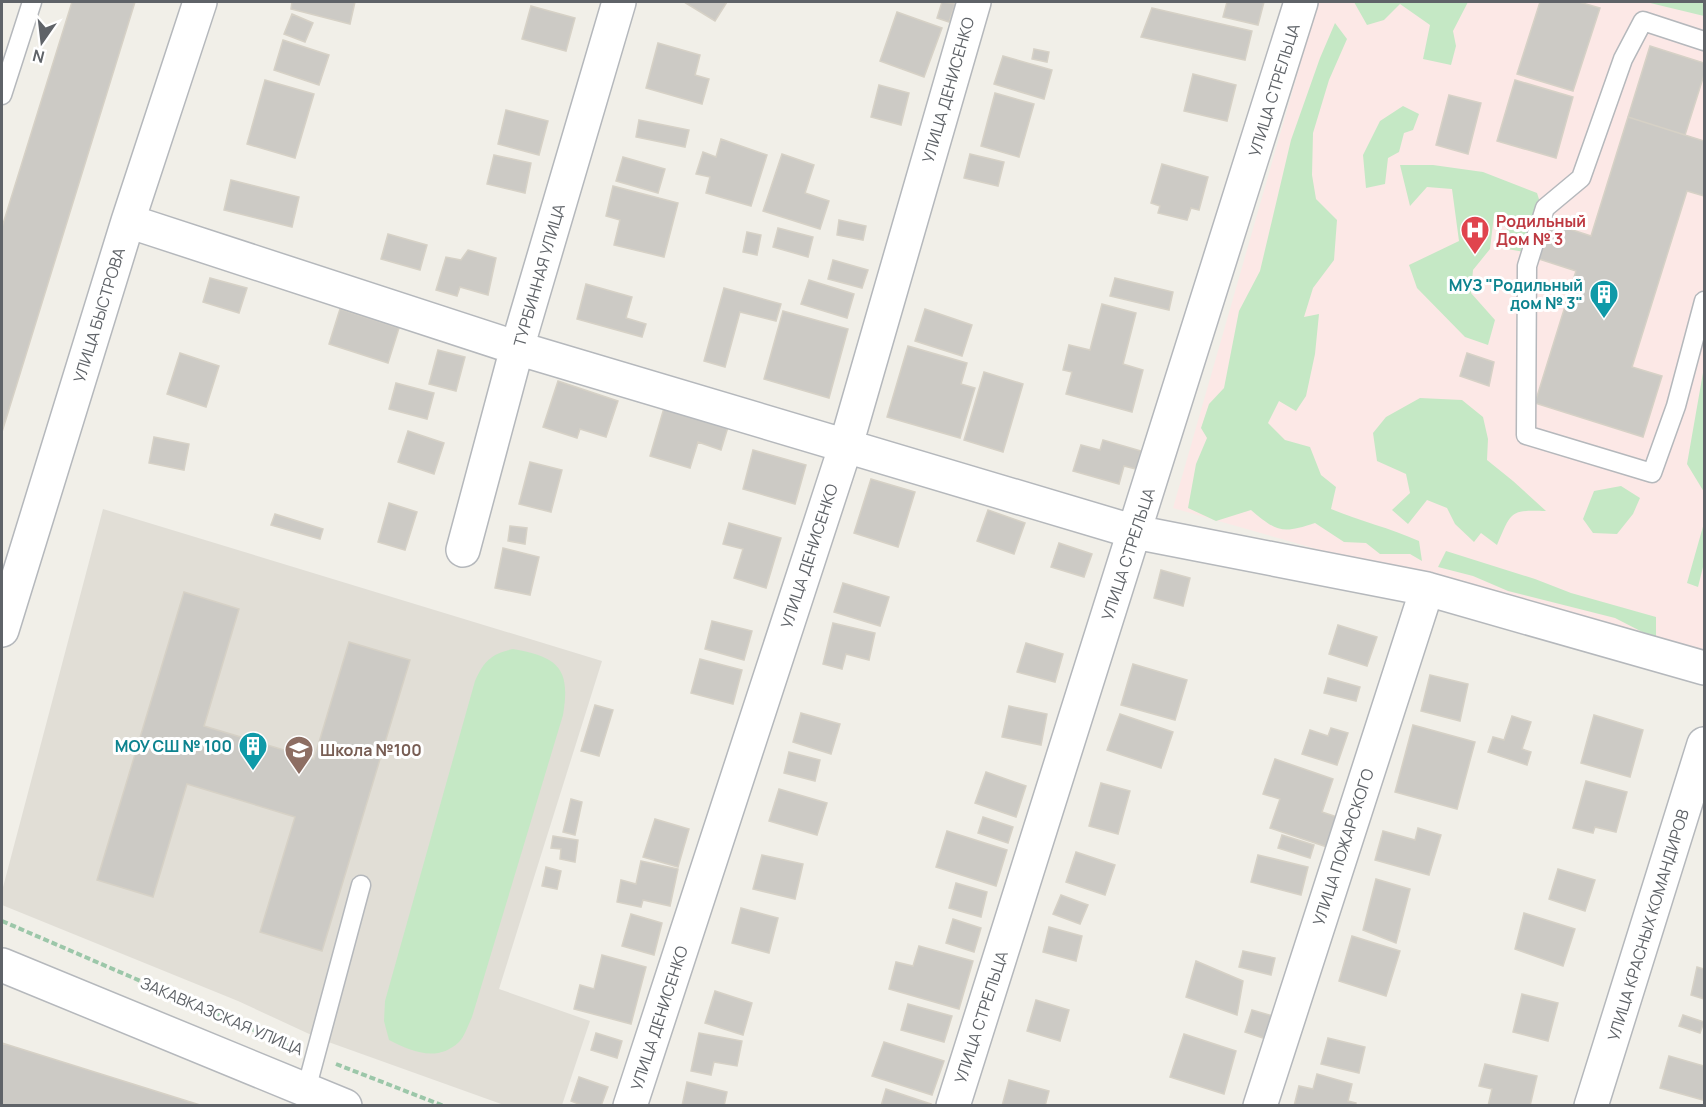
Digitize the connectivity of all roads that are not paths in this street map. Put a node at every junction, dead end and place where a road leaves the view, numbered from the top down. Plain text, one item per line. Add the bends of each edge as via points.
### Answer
1 (32, 2) edge
2 (200, 2) edge
3 (619, 2) edge
4 (974, 2) edge
5 (1301, 2) edge
6 (1704, 41) edge
7 (2, 95) edge
8 (128, 221) junction
9 (1704, 301) edge
10 (517, 348) junction
11 (846, 445) junction
12 (1135, 532) junction
13 (462, 550) dead end
14 (1427, 589) junction
15 (2, 630) edge
16 (1704, 668) edge
17 (1704, 744) edge
18 (361, 885) dead end
19 (2, 965) edge
20 (306, 1090) junction
21 (345, 1105) edge
22 (630, 1106) edge
23 (953, 1106) edge
24 (1260, 1106) edge
25 (1591, 1106) edge

1 - 7 lane
2 - 8 street, УЛИЦА БЫСТРОВА
3 - 10 street, ТУРБИННАЯ УЛИЦА
4 - 11 street, УЛИЦА ДЕНИСЕНКО
5 - 12 street, УЛИЦА СТРЕЛЬЦА
6 - 9 lane via 1643,21 1623,59 1581,178 1545,208 1527,266 1526,435 1652,473 1676,406
8 - 10 street
8 - 15 street, УЛИЦА БЫСТРОВА
10 - 11 street
10 - 13 street, ТУРБИННАЯ УЛИЦА
11 - 12 street
11 - 22 street, УЛИЦА ДЕНИСЕНКО
12 - 14 street
12 - 23 street, УЛИЦА СТРЕЛЬЦА
14 - 16 street
14 - 24 street, УЛИЦА ПОЖАРСКОГО
17 - 25 street, УЛИЦА КРАСНЫХ КОМАНДИРОВ
18 - 20 lane
19 - 20 street
20 - 21 street

